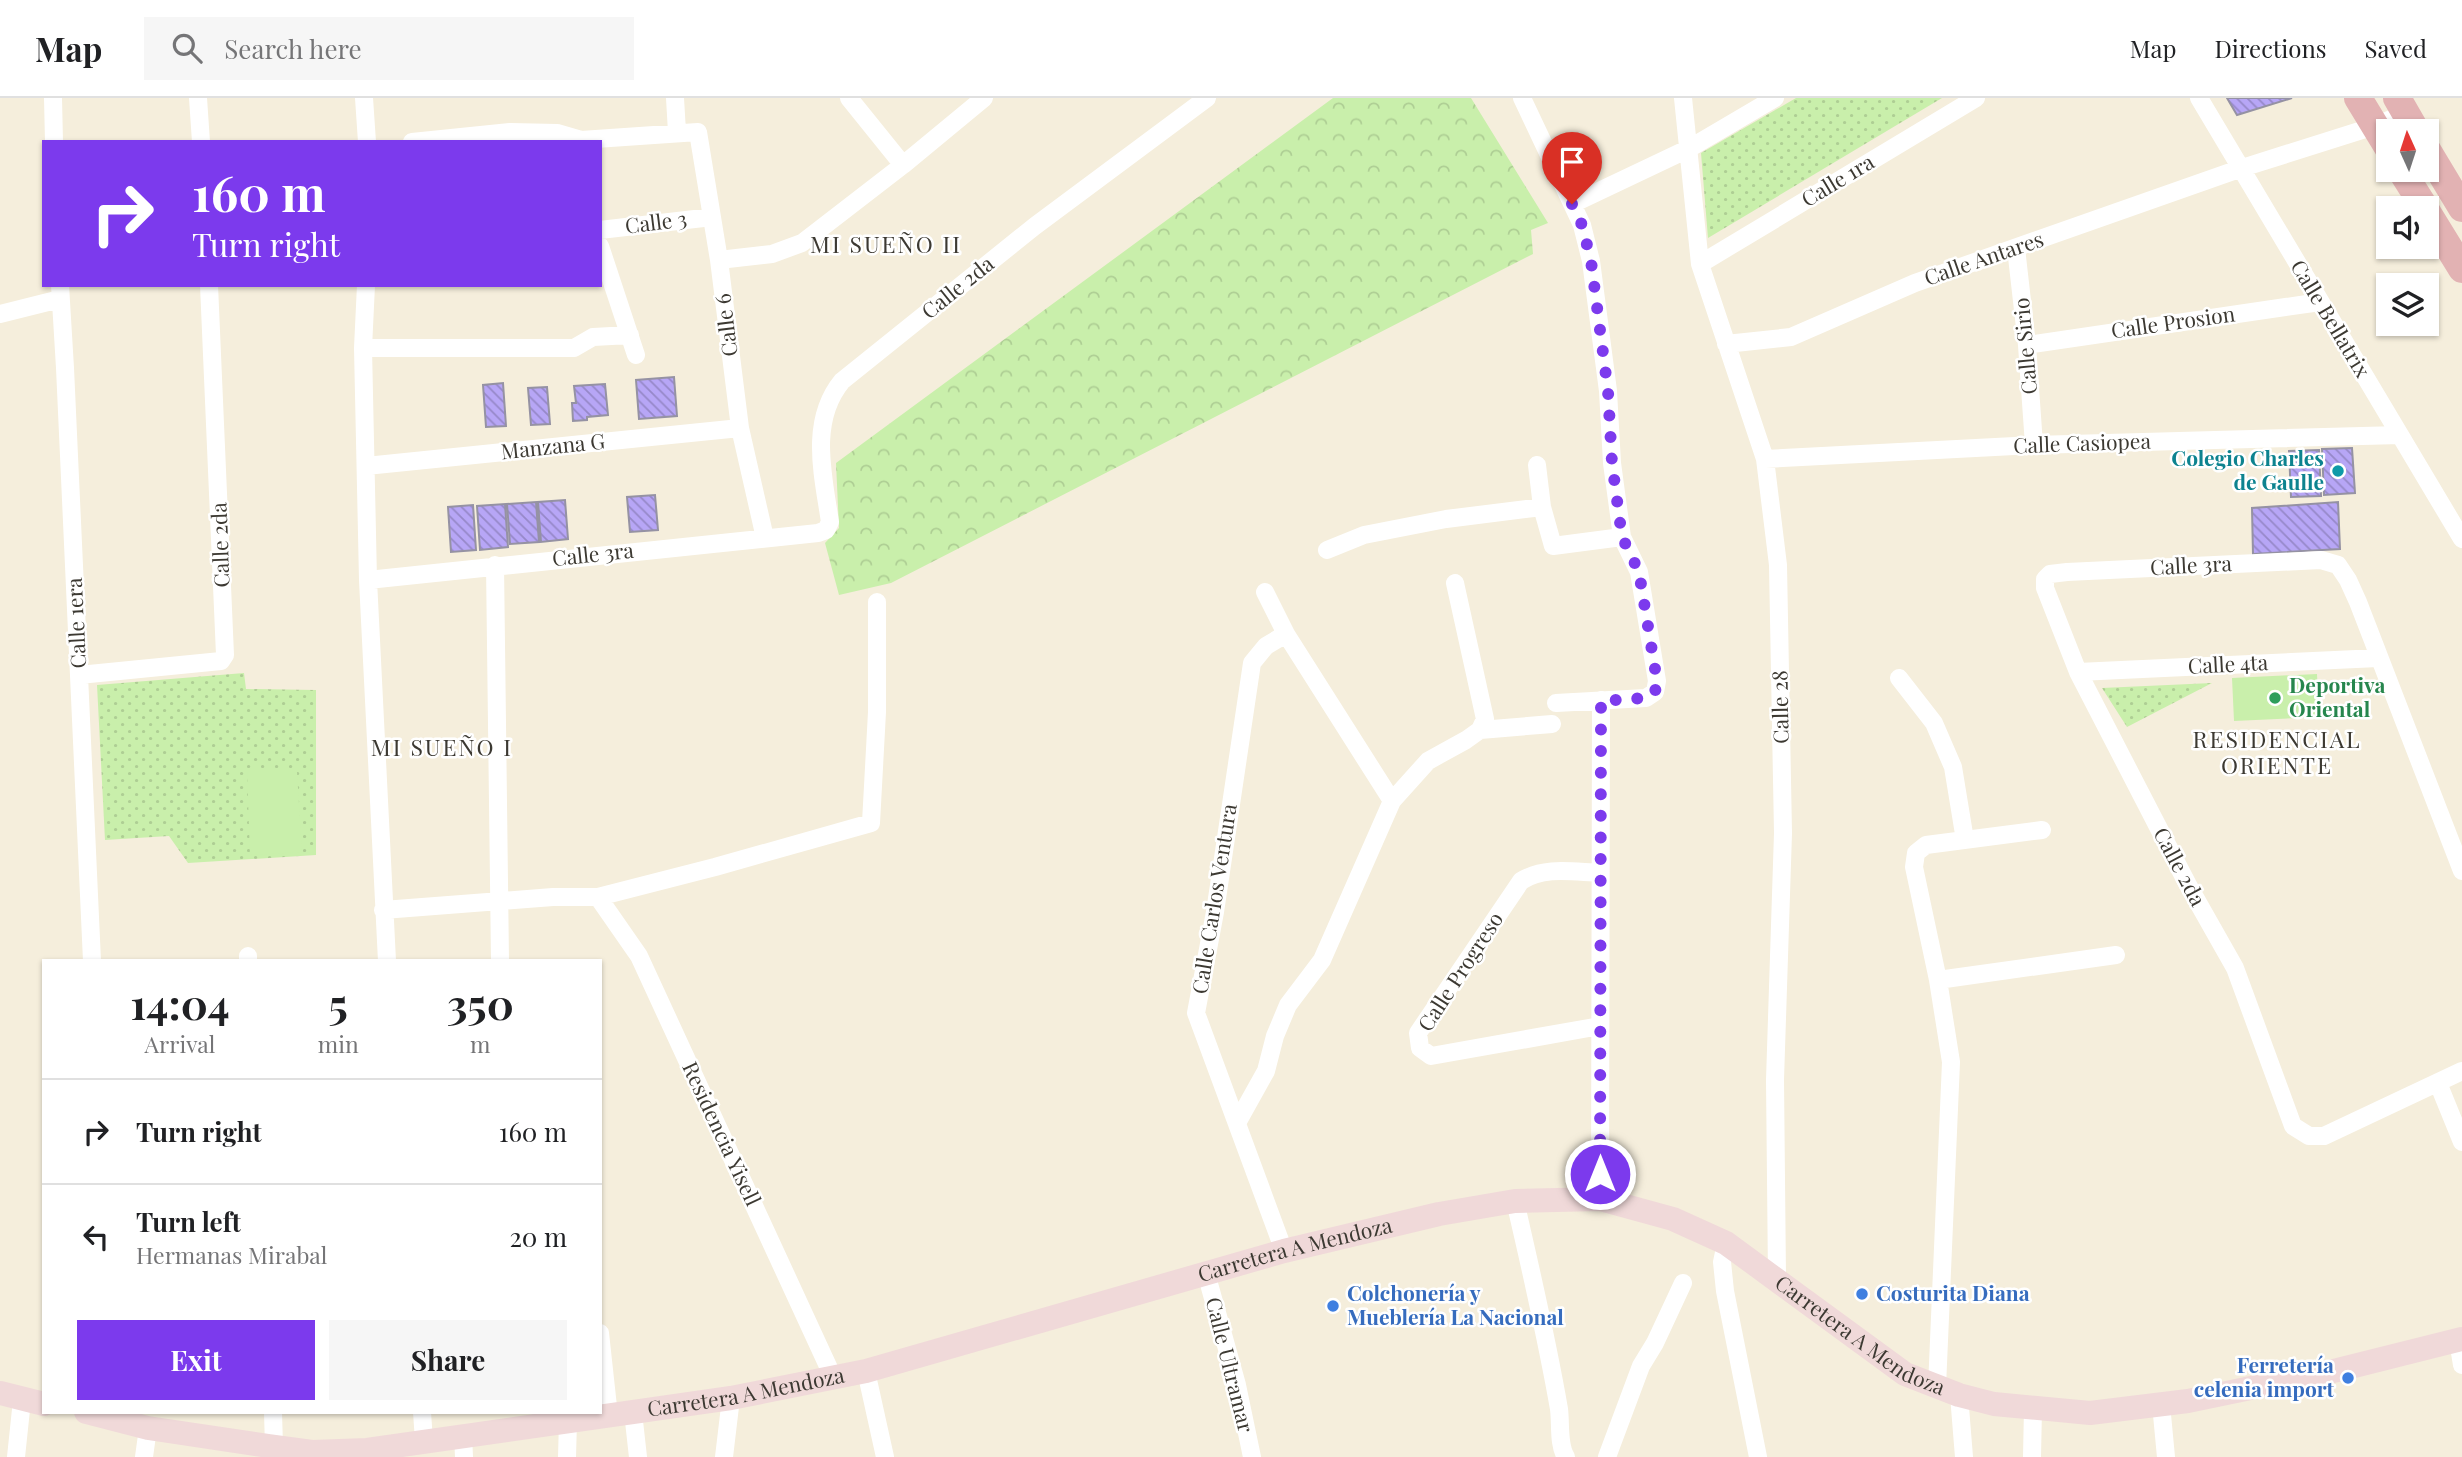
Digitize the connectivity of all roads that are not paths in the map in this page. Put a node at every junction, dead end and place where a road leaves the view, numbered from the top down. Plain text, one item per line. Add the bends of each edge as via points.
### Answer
1 (52, 98) edge
2 (198, 98) edge
3 (364, 98) edge
4 (675, 98) edge
5 (849, 98) edge
6 (984, 98) edge
7 (1207, 98) edge
8 (1522, 98) edge
9 (1683, 98) edge
10 (1774, 98) edge
11 (1976, 98) edge
12 (2199, 98) edge
13 (2358, 98) edge
14 (2376, 128) edge
15 (677, 132) junction
16 (2376, 139) edge
17 (54, 140) edge
18 (201, 140) edge
19 (367, 140) edge
20 (432, 140) edge
21 (570, 140) edge
22 (1690, 148) junction
23 (903, 165) junction
24 (2242, 169) junction
25 (2440, 172) edge
26 (1572, 204) junction
27 (2462, 208) edge
28 (712, 217) junction
29 (602, 230) edge
30 (2439, 231) edge
31 (2016, 248) junction
32 (602, 252) edge
33 (719, 260) junction
34 (1700, 264) junction
35 (2462, 269) edge
36 (209, 287) edge
37 (366, 287) edge
38 (60, 292) edge
39 (2320, 302) junction
40 (0, 314) edge
41 (630, 335) junction
42 (1726, 344) junction
43 (2027, 345) junction
44 (363, 348) junction
45 (636, 355) dead end
46 (740, 428) junction
47 (2400, 435) junction
48 (2034, 445) junction
49 (1765, 458) junction
50 (1537, 465) dead end
51 (366, 466) junction
52 (1542, 507) junction
53 (818, 533) joint
54 (1622, 537) junction
55 (765, 538) junction
56 (2462, 539) edge
57 (1327, 550) dead end
58 (495, 565) junction
59 (2045, 579) joint
60 (368, 580) junction
61 (1455, 583) dead end
62 (1265, 592) dead end
63 (877, 602) dead end
64 (1286, 634) junction
65 (2378, 658) junction
66 (2078, 672) junction
67 (79, 675) junction
68 (1899, 678) dead end
69 (1601, 701) junction
70 (1556, 703) dead end
71 (1552, 724) dead end
72 (1479, 730) junction
73 (1392, 801) junction
74 (2042, 830) dead end
75 (1965, 840) junction
76 (2462, 871) edge
77 (1600, 873) junction
78 (597, 897) junction
79 (501, 900) junction
80 (383, 911) junction
81 (2116, 956) dead end
82 (92, 959) edge
83 (387, 959) edge
84 (500, 959) edge
85 (1938, 980) junction
86 (1600, 1026) junction
87 (2462, 1071) edge
88 (2438, 1083) junction
89 (1237, 1123) junction
90 (2462, 1142) edge
91 (1600, 1199) junction
92 (1515, 1201) junction
93 (1726, 1243) junction
94 (1284, 1251) junction
95 (1206, 1273) junction
96 (1777, 1278) junction
97 (1683, 1283) dead end
98 (2460, 1340) edge
99 (602, 1351) edge
100 (2462, 1365) edge
101 (866, 1371) junction
102 (833, 1377) junction
103 (1948, 1391) junction
104 (731, 1398) junction
105 (22, 1399) edge
106 (2161, 1404) junction
107 (2033, 1408) junction
108 (633, 1412) junction
109 (102, 1414) edge
110 (273, 1414) edge
111 (422, 1414) edge
112 (609, 1416) junction
113 (568, 1421) junction
114 (148, 1428) junction
115 (425, 1441) junction
116 (464, 1446) edge
117 (270, 1450) edge
118 (16, 1457) edge
119 (144, 1457) edge
120 (567, 1457) edge
121 (638, 1457) edge
122 (724, 1457) edge
123 (885, 1457) edge
124 (1252, 1457) edge
125 (1566, 1457) edge
126 (1608, 1457) edge
127 (1758, 1457) edge
128 (1964, 1457) edge
129 (2032, 1457) edge
130 (2166, 1457) edge

1 - 17 street
2 - 18 street
3 - 19 street
4 - 15 street
5 - 23 street
6 - 23 street
7 - 53 street, Calle 2da via 1046,218 842,381 834,390 821,431 830,523
8 - 26 street
9 - 22 street
10 - 22 street
11 - 34 street, Calle 1ra
12 - 24 street, Calle Bellatrix
13 - 14 main road
15 - 21 street
15 - 28 street, Calle 6 via 699,133
16 - 24 street, Calle Antares
20 - 21 street via 510,132 556,133
22 - 26 street
22 - 34 street, Calle 28
23 - 33 street via 802,243 772,254
24 - 31 street, Calle Antares
24 - 39 street, Calle Bellatrix
25 - 27 main road
26 - 54 street via 1591,261
28 - 29 street, Calle 3
28 - 33 street, Calle 6
30 - 35 main road
31 - 42 street, Calle Antares via 1915,283 1791,337
31 - 43 street, Calle Sirio
32 - 41 street
33 - 46 street, Calle 6
34 - 42 street, Calle 28
36 - 67 street, Calle 2da via 225,655 221,661
37 - 44 street
38 - 40 street
38 - 67 street, Calle 1era
39 - 43 street, Calle Prosion
39 - 47 street, Calle Bellatrix
41 - 44 street via 593,337 574,348
41 - 45 street
42 - 49 street, Calle 28
43 - 48 street, Calle Sirio
44 - 51 street
46 - 51 street, Manzana G
46 - 55 street, Calle 6
47 - 48 street, Calle Casiopea
47 - 56 street, Calle Bellatrix
48 - 49 street, Calle Casiopea
49 - 96 street, Calle 28 via 1778,565 1783,819 1775,1080
50 - 52 street
51 - 60 street
52 - 54 street via 1553,547
52 - 57 street via 1364,535
53 - 55 street, Calle 3ra
54 - 69 street via 1639,572 1657,681 1655,692 1646,698
55 - 58 street, Calle 3ra
58 - 60 street, Calle 3ra
58 - 79 street
59 - 65 street, Calle 3ra via 2050,574 2320,560 2338,565 2348,580
59 - 66 street, Calle 2da
60 - 80 street
61 - 72 street via 1485,719
62 - 64 street
63 - 78 street via 871,823
64 - 73 street
64 - 89 street, Calle Carlos Ventura via 1265,646 1252,663 1196,1013
65 - 66 street, Calle 4ta
65 - 76 street
66 - 88 street, Calle 2da via 2235,968 2293,1126 2309,1136 2324,1136
67 - 82 street, Calle 1era
68 - 75 street via 1934,723 1953,767
69 - 70 street
69 - 77 street
71 - 72 street
72 - 73 street via 1428,761
73 - 89 street via 1322,960 1288,1005 1266,1071
74 - 75 street
75 - 85 street via 1926,845 1916,853 1914,867
77 - 86 street
77 - 86 street, Calle Progreso via 1546,871 1521,881 1418,1033 1420,1048 1431,1056
78 - 79 street
78 - 102 street, Residencia Yisell via 639,956
79 - 80 street
79 - 84 street
80 - 83 street
81 - 85 street
85 - 103 street via 1951,1062
86 - 91 street
87 - 88 street
88 - 90 street
89 - 94 street, Calle Carlos Ventura
91 - 92 street, Carretera A Mendoza
91 - 93 street, Carretera A Mendoza via 1673,1219
92 - 94 street, Carretera A Mendoza
92 - 125 street via 1546,1333
93 - 96 street, Carretera A Mendoza
93 - 127 street via 1722,1262 1725,1291
94 - 95 street, Carretera A Mendoza
95 - 101 street, Carretera A Mendoza
95 - 124 street, Calle Ultramar
96 - 103 street, Carretera A Mendoza via 1905,1374
97 - 126 street via 1641,1366
98 - 100 street
98 - 106 street, Carretera A Mendoza via 2338,1370
99 - 112 street
101 - 102 street, Carretera A Mendoza
101 - 123 street
102 - 104 street, Carretera A Mendoza
103 - 107 street, Carretera A Mendoza via 1994,1404
103 - 128 street
104 - 108 street, Carretera A Mendoza
104 - 122 street
105 - 118 street
106 - 107 street, Carretera A Mendoza via 2090,1413
106 - 130 street
107 - 129 street
108 - 112 street, Carretera A Mendoza
108 - 121 street
109 - 114 street, Carretera A Mendoza
110 - 117 street
111 - 115 street
112 - 113 street, Carretera A Mendoza
113 - 116 street, Carretera A Mendoza
113 - 120 street
114 - 117 street, Carretera A Mendoza
114 - 119 street
115 - 116 street, Carretera A Mendoza
115 - 117 street, Carretera A Mendoza via 367,1450

